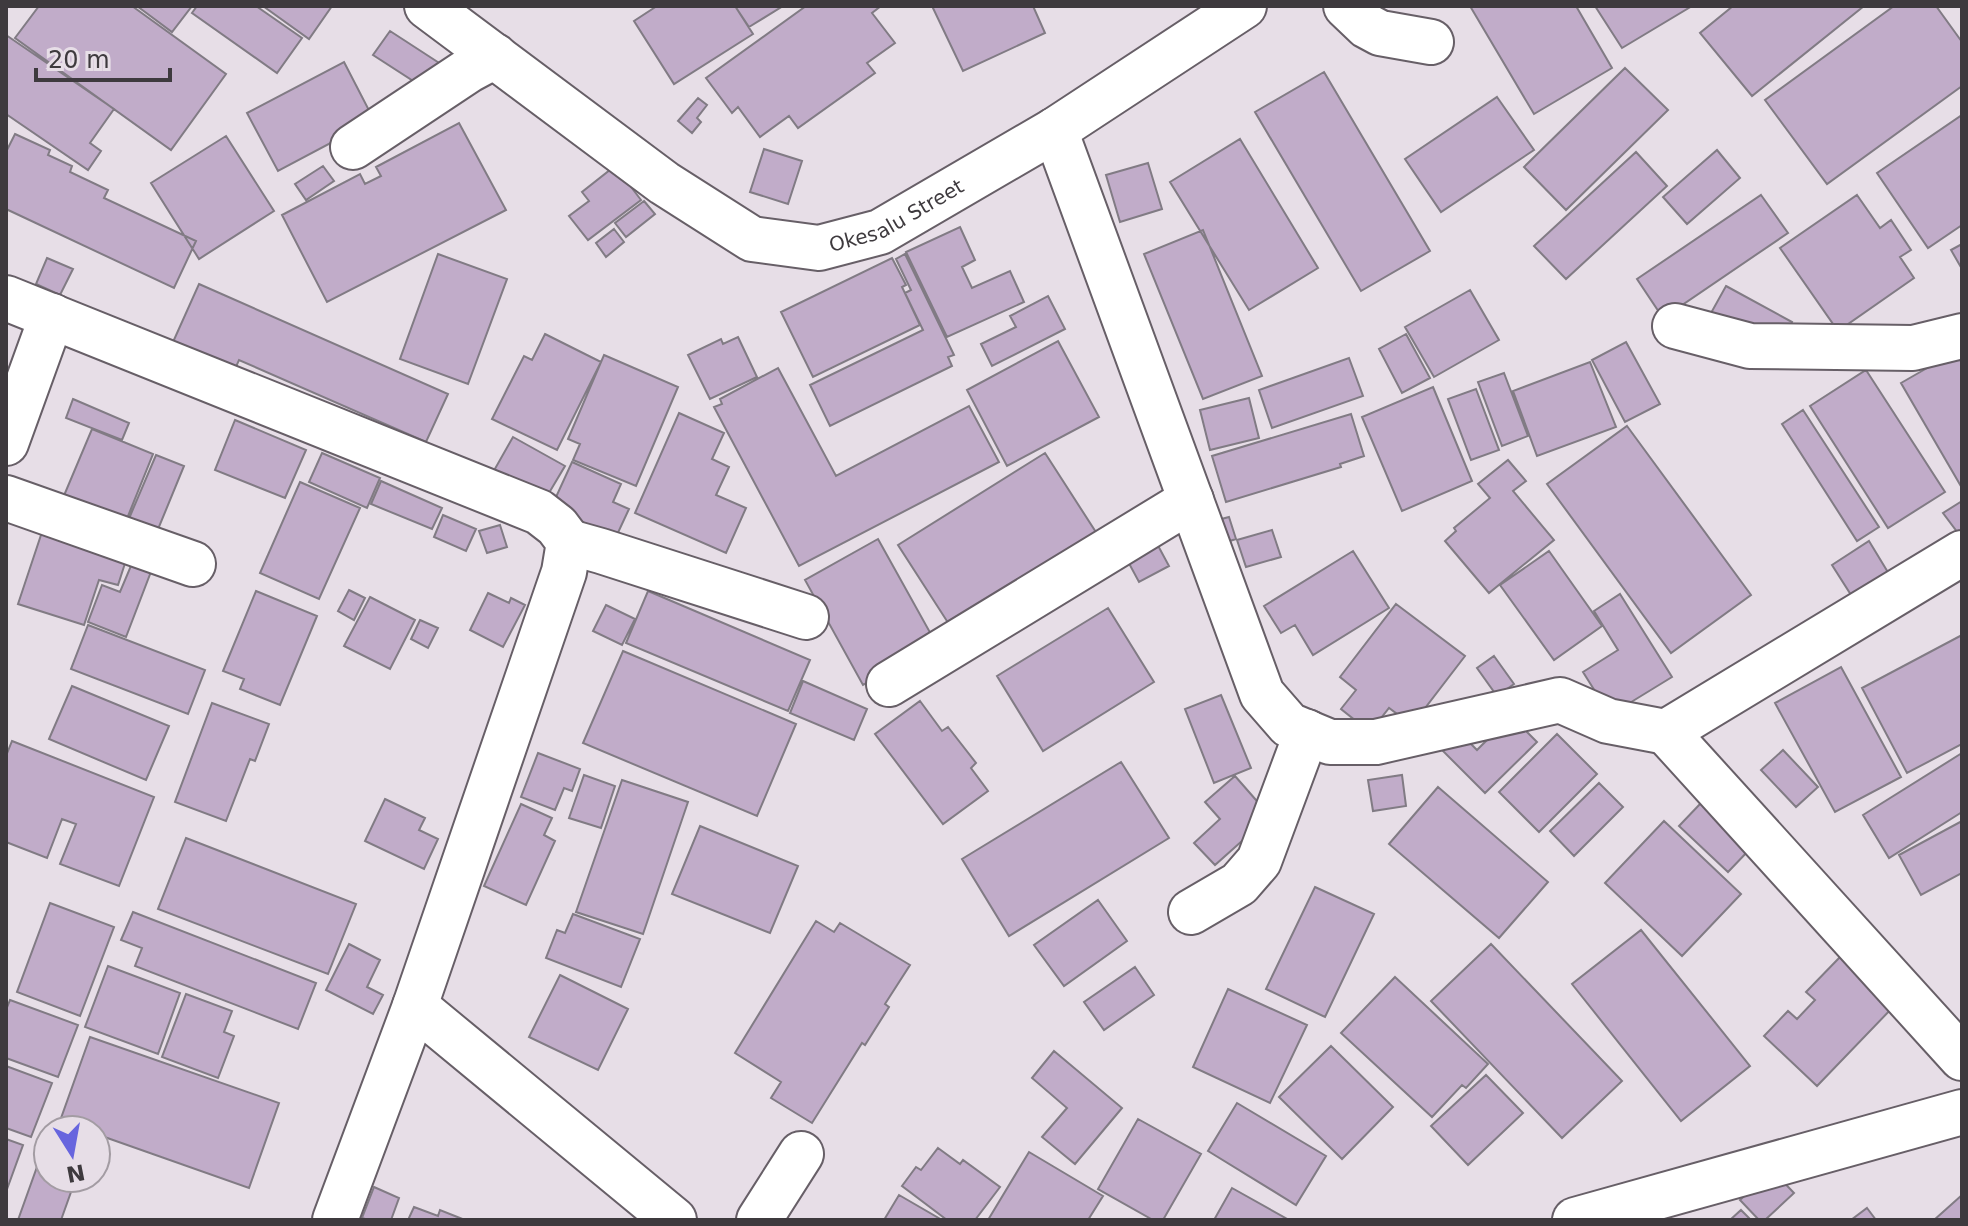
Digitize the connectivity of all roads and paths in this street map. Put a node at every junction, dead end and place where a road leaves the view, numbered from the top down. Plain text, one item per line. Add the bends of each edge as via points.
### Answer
1 (427, 6) edge
2 (1244, 6) edge
3 (1346, 6) edge
4 (1431, 42) dead end
5 (495, 56) junction
6 (1055, 130) junction
7 (353, 147) dead end
8 (6, 298) edge
9 (52, 316) junction
10 (1675, 326) dead end
11 (1962, 336) edge
12 (6, 443) edge
13 (6, 498) edge
14 (1191, 500) junction
15 (569, 542) junction
16 (1962, 553) edge
17 (193, 564) dead end
18 (806, 617) dead end
19 (889, 684) dead end
20 (1307, 732) junction
21 (1666, 732) junction
22 (1191, 912) dead end
23 (415, 1006) junction
24 (1962, 1058) edge
25 (1962, 1112) edge
26 (801, 1154) dead end
27 (335, 1220) edge
28 (674, 1220) edge
29 (759, 1220) edge
30 (1575, 1220) edge

1 - 5 street, Okesalu Street
2 - 6 street, Okesalu Street
3 - 4 street via 1380,33
5 - 6 street, Okesalu Street via 664,183 752,239 819,248 880,232
5 - 7 street
6 - 14 street
8 - 9 street
9 - 12 street
9 - 15 street via 539,512
10 - 11 street via 1750,346 1913,348
13 - 17 street
14 - 19 street
14 - 20 street via 1262,694 1289,725
15 - 18 street
15 - 23 street via 564,572
16 - 21 street
20 - 21 street via 1330,742 1376,742 1560,700 1608,721
20 - 22 street via 1259,861 1239,884
21 - 24 street
23 - 27 street
23 - 28 street
25 - 30 street
26 - 29 street

